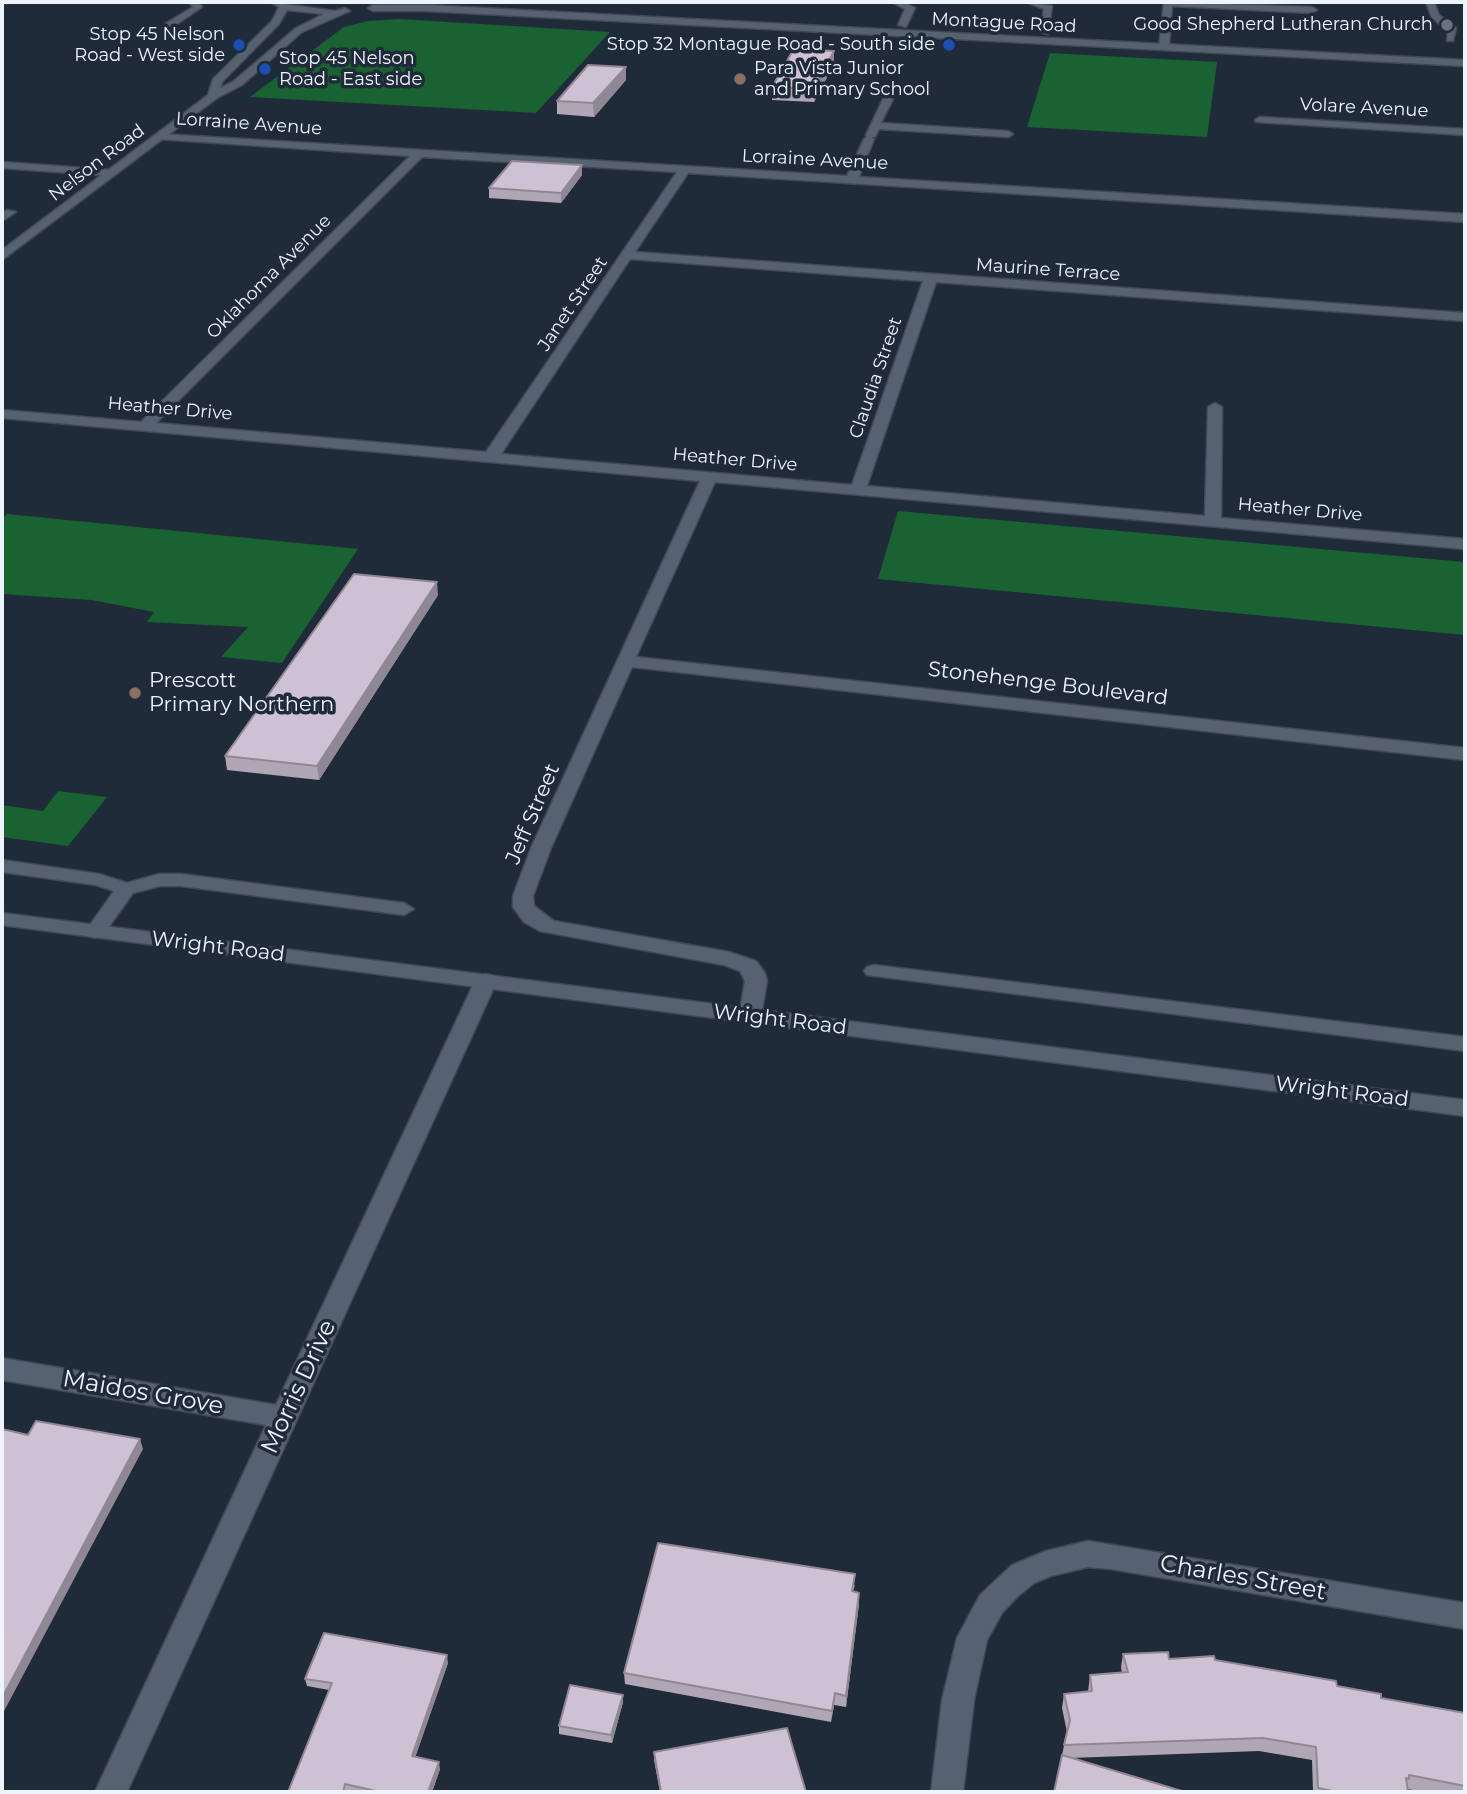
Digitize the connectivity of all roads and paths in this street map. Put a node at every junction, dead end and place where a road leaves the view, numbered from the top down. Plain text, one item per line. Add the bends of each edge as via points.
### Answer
1 (9, 2) edge
2 (193, 2) edge
3 (391, 2) edge
4 (477, 2) edge
5 (896, 2) edge
6 (1030, 2) edge
7 (1430, 2) edge
8 (1168, 3) edge
9 (280, 4) edge
10 (2, 6) edge
11 (359, 10) junction
12 (1312, 10) dead end
13 (902, 25) junction
14 (168, 26) dead end
15 (1045, 33) junction
16 (1165, 43) junction
17 (1453, 43) dead end
18 (1465, 54) edge
19 (1465, 63) edge
20 (890, 95) dead end
21 (212, 96) junction
22 (1260, 120) dead end
23 (876, 126) junction
24 (1465, 132) edge
25 (1008, 134) dead end
26 (162, 136) junction
27 (869, 139) joint
28 (419, 153) junction
29 (2, 166) edge
30 (684, 170) junction
31 (112, 173) junction
32 (852, 179) junction
33 (1465, 218) edge
34 (628, 255) junction
35 (2, 256) edge
36 (930, 279) junction
37 (1465, 317) edge
38 (1216, 407) dead end
39 (2, 414) edge
40 (145, 426) junction
41 (491, 457) junction
42 (709, 477) junction
43 (858, 490) junction
44 (1213, 522) junction
45 (1465, 544) edge
46 (625, 661) junction
47 (1465, 754) edge
48 (2, 866) edge
49 (126, 889) junction
50 (404, 909) dead end
51 (2, 919) edge
52 (95, 932) junction
53 (874, 971) dead end
54 (486, 981) junction
55 (751, 1016) junction
56 (1465, 1044) edge
57 (1465, 1108) edge
58 (2, 1369) edge
59 (284, 1417) junction
60 (1465, 1616) edge
61 (111, 1792) edge
62 (947, 1792) edge

1 - 10 path
2 - 14 lane via 198,7
3 - 11 street, Nelson Road
4 - 13 street, Montague Road
5 - 13 street via 910,8
6 - 15 street via 1049,8
7 - 17 lane via 1435,16 1454,30
8 - 12 street
8 - 16 street
9 - 11 street, Montague Road via 310,11
9 - 21 street, Nelson Road via 276,22 217,82
11 - 16 street, Montague Road via 440,8
11 - 21 street, Nelson Road via 319,19 299,30 238,83
13 - 15 street, Montague Road
15 - 16 street, Montague Road
16 - 18 street, Montague Road
16 - 19 street, Montague Road
20 - 23 lane
21 - 26 street, Nelson Road
22 - 24 street, Volare Avenue
23 - 25 lane
23 - 27 lane
26 - 28 street, Lorraine Avenue
26 - 31 street, Nelson Road
27 - 32 street
28 - 30 street, Lorraine Avenue
28 - 40 street, Oklahoma Avenue
29 - 31 street
30 - 32 street, Lorraine Avenue
30 - 34 street, Janet Street
31 - 35 street, Nelson Road
32 - 33 street, Lorraine Avenue
34 - 36 street, Maurine Terrace
34 - 41 street, Janet Street
36 - 37 street, Maurine Terrace
36 - 43 street, Claudia Street
38 - 44 street
39 - 40 street, Heather Drive
40 - 41 street, Heather Drive
41 - 42 street, Heather Drive
42 - 43 street, Heather Drive
42 - 46 street, Jeff Street
43 - 44 street, Heather Drive
44 - 45 street, Heather Drive
46 - 47 street, Stonehenge Boulevard
46 - 55 street, Jeff Street via 541,848 523,896 524,907 548,926 748,966 756,981
48 - 49 lane via 99,880
49 - 50 lane via 159,880 181,880
49 - 52 lane
51 - 52 street, Wright Road
52 - 54 street, Wright Road
53 - 56 lane
54 - 55 street, Wright Road
54 - 59 street, Morris Drive
55 - 57 street, Wright Road
58 - 59 street, Maidos Grove
59 - 61 street, Morris Drive
60 - 62 street, Charles Street via 1111,1556 1068,1557 1023,1574 991,1604 971,1638

